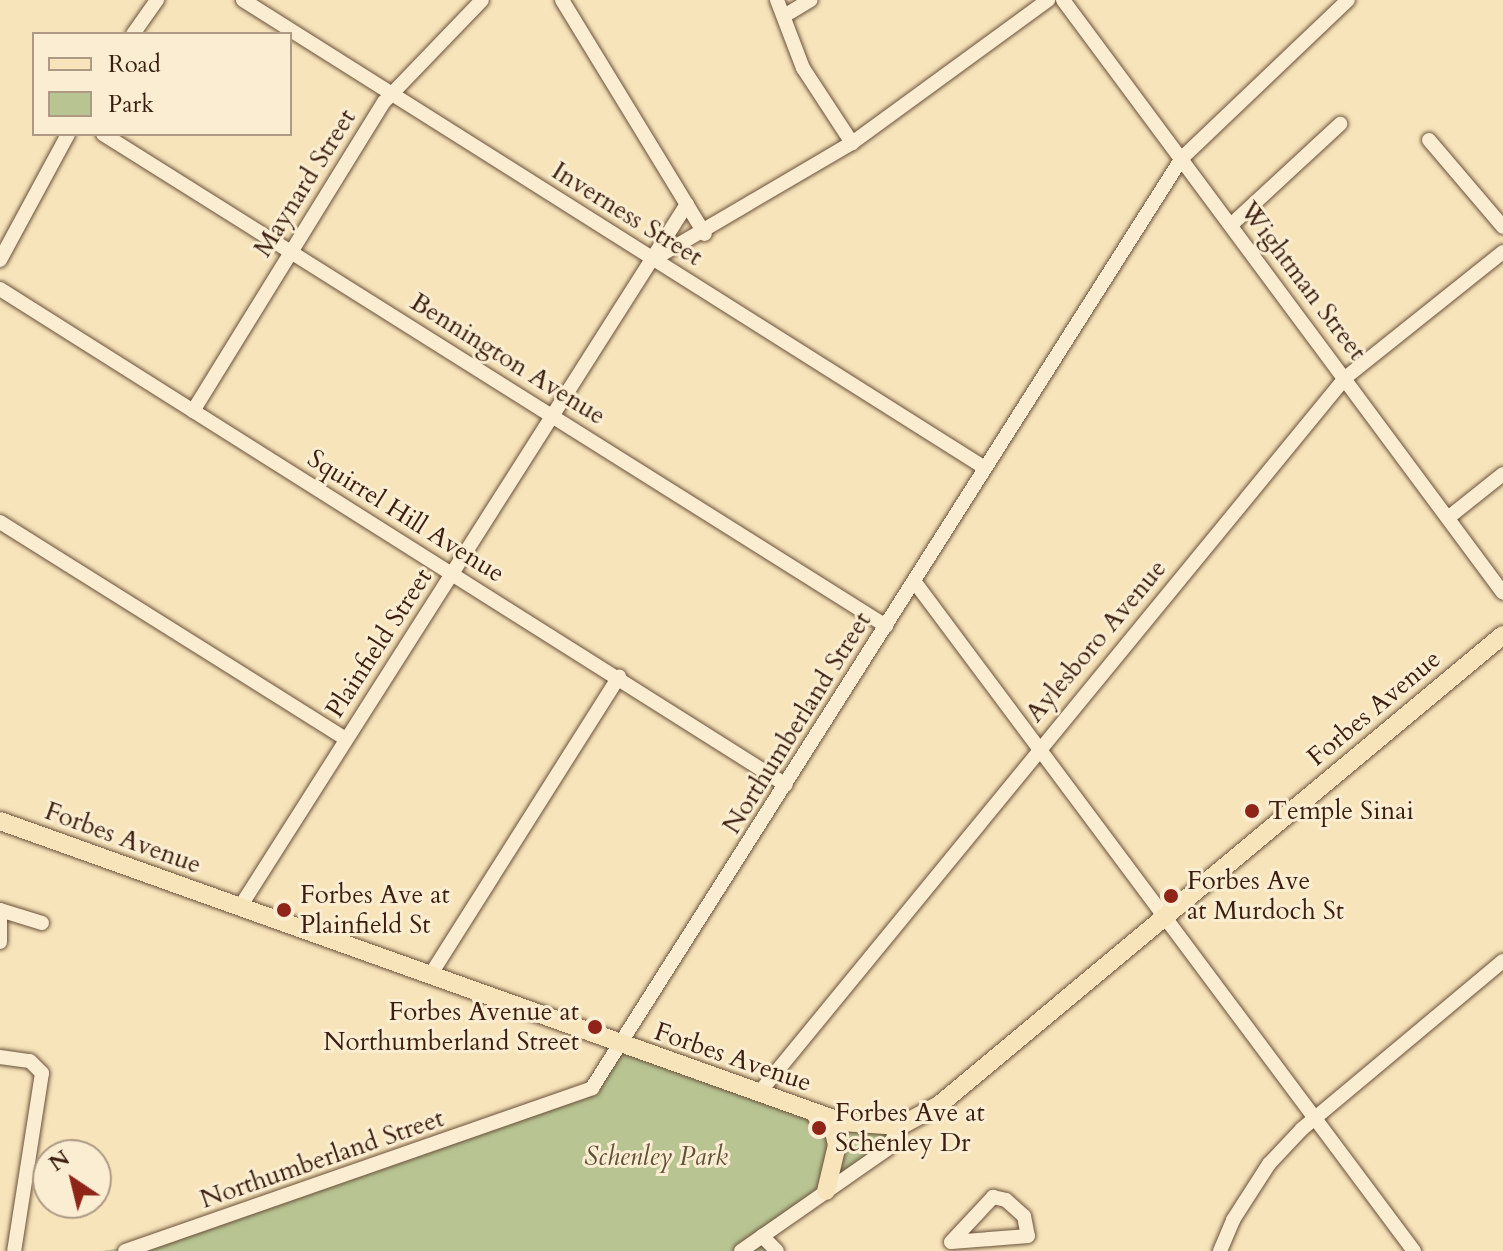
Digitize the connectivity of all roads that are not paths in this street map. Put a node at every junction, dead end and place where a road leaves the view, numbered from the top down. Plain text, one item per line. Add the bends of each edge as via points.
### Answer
1 (157, 0) edge
2 (243, 0) edge
3 (482, 0) edge
4 (562, 0) edge
5 (777, 0) edge
6 (811, 0) edge
7 (1048, 0) edge
8 (1063, 0) edge
9 (1348, 0) edge
10 (784, 16) junction
11 (134, 32) edge
12 (392, 93) junction
13 (1340, 124) dead end
14 (67, 136) edge
15 (106, 136) edge
16 (1429, 140) dead end
17 (852, 143) junction
18 (1182, 158) junction
19 (687, 204) junction
20 (1231, 225) junction
21 (1503, 227) edge
22 (705, 234) junction
23 (290, 250) junction
24 (1503, 252) edge
25 (653, 259) junction
26 (0, 260) edge
27 (0, 289) edge
28 (1345, 378) junction
29 (193, 411) junction
30 (550, 414) junction
31 (985, 468) junction
32 (1503, 474) edge
33 (1449, 517) junction
34 (0, 522) edge
35 (453, 573) junction
36 (914, 581) junction
37 (1503, 593) edge
38 (886, 626) junction
39 (1503, 635) edge
40 (619, 677) junction
41 (346, 739) junction
42 (1038, 748) junction
43 (786, 785) junction
44 (0, 821) edge
45 (240, 907) junction
46 (0, 910) edge
47 (1164, 918) junction
48 (42, 923) dead end
49 (0, 942) edge
50 (1503, 961) edge
51 (431, 974) junction
52 (621, 1045) junction
53 (0, 1057) edge
54 (759, 1093) junction
55 (812, 1112) junction
56 (1315, 1119) junction
57 (900, 1126) junction
58 (826, 1191) junction
59 (762, 1236) junction
60 (947, 1247) edge
61 (14, 1251) edge
62 (125, 1251) edge
63 (741, 1251) edge
64 (777, 1251) edge
65 (1220, 1251) edge
66 (1414, 1251) edge

1 - 11 street
2 - 12 street, Inverness Street
3 - 12 street, Maynard Street
4 - 19 street
5 - 10 street
6 - 10 street
7 - 17 street
8 - 18 street, Wightman Street
9 - 18 street, Northumberland Street
10 - 17 street via 803,68
12 - 23 street, Maynard Street
12 - 25 street, Inverness Street
13 - 20 street
14 - 26 street
15 - 23 street, Bennington Avenue
16 - 21 street
17 - 22 street
18 - 20 street, Wightman Street
18 - 31 street, Northumberland Street
19 - 22 street
19 - 25 street, Plainfield Street
20 - 28 street, Wightman Street
22 - 25 street
23 - 29 street, Maynard Street
23 - 30 street, Bennington Avenue
24 - 28 street, Aylesboro Avenue
25 - 30 street, Plainfield Street
25 - 31 street, Inverness Street
27 - 29 street, Squirrel Hill Avenue
28 - 33 street, Wightman Street
28 - 42 street, Aylesboro Avenue
29 - 35 street, Squirrel Hill Avenue
30 - 35 street, Plainfield Street
30 - 38 street, Bennington Avenue
31 - 36 street, Northumberland Street
32 - 33 street
33 - 37 street, Wightman Street
34 - 41 street
35 - 40 street, Squirrel Hill Avenue
35 - 41 street, Plainfield Street
36 - 38 street, Northumberland Street
36 - 42 street
38 - 43 street, Northumberland Street
39 - 47 main road, Forbes Avenue
40 - 43 street, Squirrel Hill Avenue
40 - 51 street
41 - 45 street, Plainfield Street
42 - 47 street
42 - 54 street, Aylesboro Avenue
43 - 52 street, Northumberland Street
44 - 45 main road, Forbes Avenue
45 - 51 main road, Forbes Avenue
46 - 48 street
46 - 49 street
47 - 56 street
47 - 57 main road, Forbes Avenue via 939,1105
50 - 56 street
51 - 52 main road, Forbes Avenue
52 - 54 main road, Forbes Avenue
52 - 62 street, Northumberland Street via 592,1088
53 - 61 street via 30,1061 42,1073
54 - 55 main road, Forbes Avenue
55 - 57 main road, Forbes Avenue via 862,1127
55 - 58 main road via 834,1132 837,1145
56 - 65 street via 1269,1164
56 - 66 street
57 - 58 street via 892,1144
58 - 59 street
59 - 63 street
59 - 64 street
60 - 60 street via 1019,1240 1028,1236 1030,1227 1006,1200 993,1197

